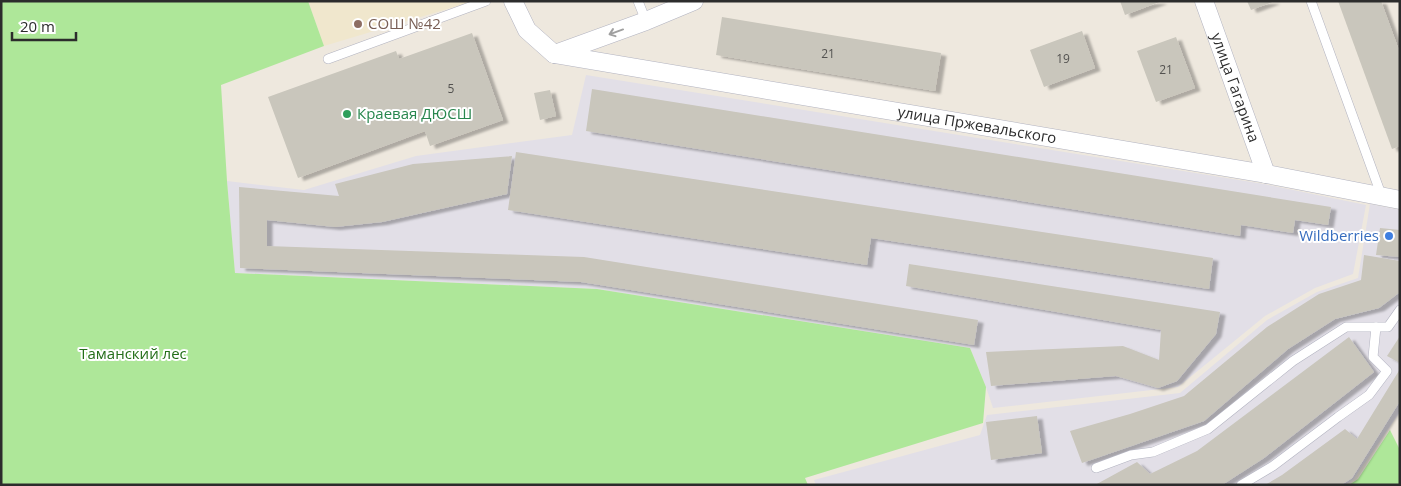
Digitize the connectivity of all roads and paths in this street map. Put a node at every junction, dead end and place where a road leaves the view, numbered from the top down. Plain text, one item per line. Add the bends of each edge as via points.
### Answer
1 (486, 1) edge
2 (513, 1) edge
3 (638, 1) edge
4 (694, 1) edge
5 (1204, 1) edge
6 (1311, 1) edge
7 (646, 21) junction
8 (554, 54) junction
9 (328, 59) dead end
10 (1266, 174) junction
11 (1391, 199) edge
12 (1400, 310) edge
13 (1376, 327) junction
14 (1096, 468) dead end
15 (1241, 485) edge

1 - 9 lane
2 - 8 street via 527,30
3 - 7 lane
4 - 7 street
5 - 10 street, улица Гагарина
6 - 11 lane
7 -> 8 street
8 - 10 street, улица Пржевальского
10 - 11 street, улица Пржевальского
12 - 13 lane via 1388,327
13 - 14 lane via 1346,327 1293,361 1208,429 1153,452 1131,455
13 - 15 lane via 1373,357 1387,371 1369,395 1273,466

